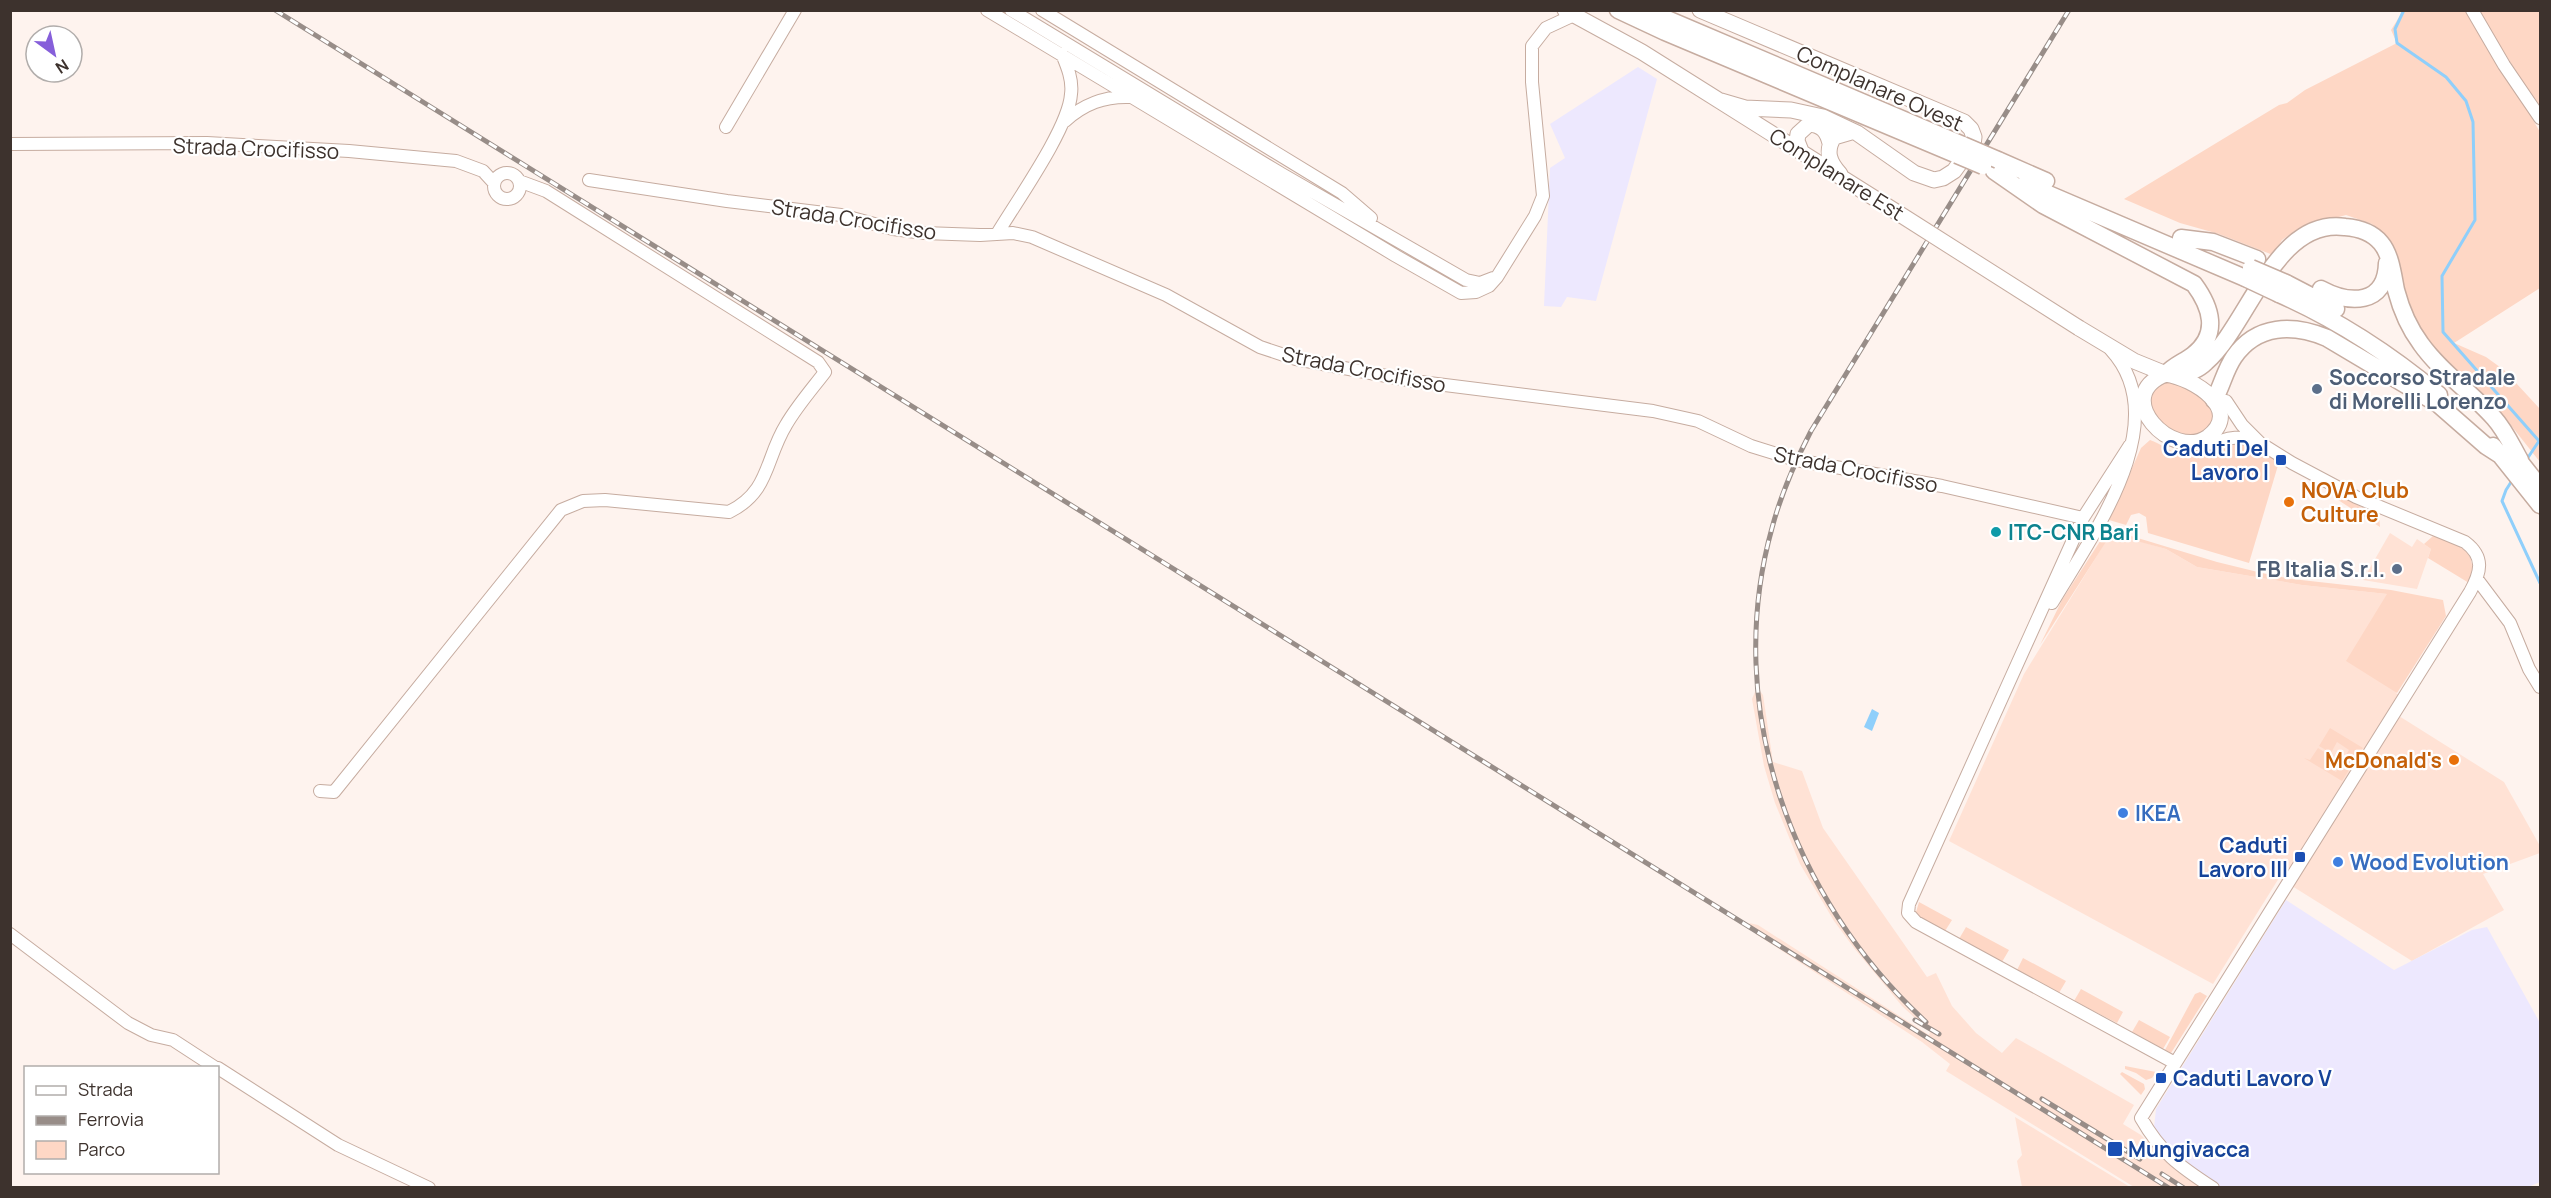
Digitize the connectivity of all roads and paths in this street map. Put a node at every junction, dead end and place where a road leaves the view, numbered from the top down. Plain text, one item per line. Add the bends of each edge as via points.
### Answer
1 (795, 10) edge
2 (987, 10) edge
3 (1011, 10) edge
4 (1042, 10) edge
5 (1618, 10) edge
6 (1646, 10) edge
7 (1700, 10) edge
8 (2472, 10) edge
9 (1569, 13) edge
10 (1062, 54) junction
11 (1131, 98) junction
12 (1721, 101) junction
13 (2541, 118) edge
14 (1065, 121) junction
15 (726, 127) dead end
16 (1851, 132) junction
17 (1830, 143) junction
18 (10, 144) edge
19 (1960, 150) junction
20 (1801, 151) junction
21 (1994, 167) junction
22 (498, 179) junction
23 (1844, 179) junction
24 (589, 180) dead end
25 (519, 181) junction
26 (546, 191) junction
27 (515, 197) junction
28 (997, 234) junction
29 (1390, 235) junction
30 (2387, 254) junction
31 (2251, 268) junction
32 (1497, 277) junction
33 (2285, 284) junction
34 (2106, 345) junction
35 (2219, 348) junction
36 (2172, 375) junction
37 (2221, 396) junction
38 (2145, 411) junction
39 (2193, 443) junction
40 (2260, 443) junction
41 (2130, 445) junction
42 (2509, 459) junction
43 (2119, 483) junction
44 (2541, 487) edge
45 (2541, 505) edge
46 (2083, 518) junction
47 (2477, 579) junction
48 (2023, 651) junction
49 (2541, 687) edge
50 (320, 791) dead end
51 (10, 934) edge
52 (2175, 1063) junction
53 (214, 1066) edge
54 (219, 1069) edge
55 (429, 1188) edge
56 (2213, 1188) edge

1 - 15 street
2 - 10 street
3 - 29 street
4 - 29 street via 1342,193
5 - 19 highway
6 - 19 highway
7 - 16 main road, Complanare Ovest via 1964,122 1974,137 1962,163 1934,180 1914,173
8 - 13 street
9 - 12 main road, Complanare Est
9 - 32 street via 1546,28 1532,46 1542,196 1535,216
10 - 11 street
10 - 14 street via 1070,75 1071,94
11 - 14 street via 1098,100
11 - 32 street via 1461,293 1476,292
12 - 16 main road, Complanare Ovest via 1745,108 1806,112
12 - 20 main road, Complanare Est
14 - 28 street
16 - 17 main road via 1839,134
17 - 20 main road via 1823,129 1809,124 1798,134
17 - 23 main road via 1829,158
18 - 22 street, Strada Crocifisso via 207,143 349,151 456,160
19 - 21 highway, bridge
20 - 23 main road, Complanare Est
21 - 31 highway
21 - 31 highway via 2181,238 2213,242
21 - 36 highway via 2043,205 2194,284 2207,302 2211,319 2208,335 2196,352 2172,367
22 - 25 street via 514,175
22 - 27 street via 498,196 506,200
23 - 34 main road, Complanare Est, bridge
24 - 28 street, Strada Crocifisso via 841,215 893,229
25 - 26 street
25 - 27 street
26 - 27 street via 528,191
26 - 50 street via 818,362 825,372 785,426 759,488 744,505 729,512 604,500 583,501 561,510 334,792
28 - 46 street, Strada Crocifisso via 1032,237 1166,295 1260,347 1296,359 1413,381 1653,411 1698,421 1751,446 1796,460 1942,486
29 - 32 street via 1466,280 1480,283
30 - 33 highway via 2387,274 2381,287 2357,300
30 - 35 highway via 2369,233 2355,228 2328,227 2300,237 2283,254
30 - 42 highway via 2402,308 2420,344 2495,419
31 - 33 highway
31 - 33 highway, bridge
33 - 42 highway via 2317,311 2412,373
34 - 36 main road, Complanare Est
34 - 41 street via 2128,373 2134,395 2136,418
35 - 36 highway via 2198,369
35 - 37 highway via 2212,374
36 - 37 main road
36 - 38 main road via 2154,378 2146,387
37 - 39 main road via 2216,429
37 - 40 street
37 - 42 highway via 2234,357 2252,338 2279,328 2309,330 2438,404 2486,446
38 - 39 main road via 2161,431
38 - 43 street via 2137,450
39 - 40 street via 2235,436
40 - 47 street via 2356,498 2465,542 2479,558
41 - 43 street
41 - 46 street
42 - 44 highway
42 - 45 highway
43 - 48 street via 2098,527
46 - 48 street
47 - 49 street via 2510,623
47 - 52 street
48 - 52 street via 1908,904 1908,913 1916,922
51 - 53 street via 128,1023 151,1035 173,1040
52 - 56 street via 2141,1118 2155,1142 2180,1167
54 - 55 street via 338,1145

